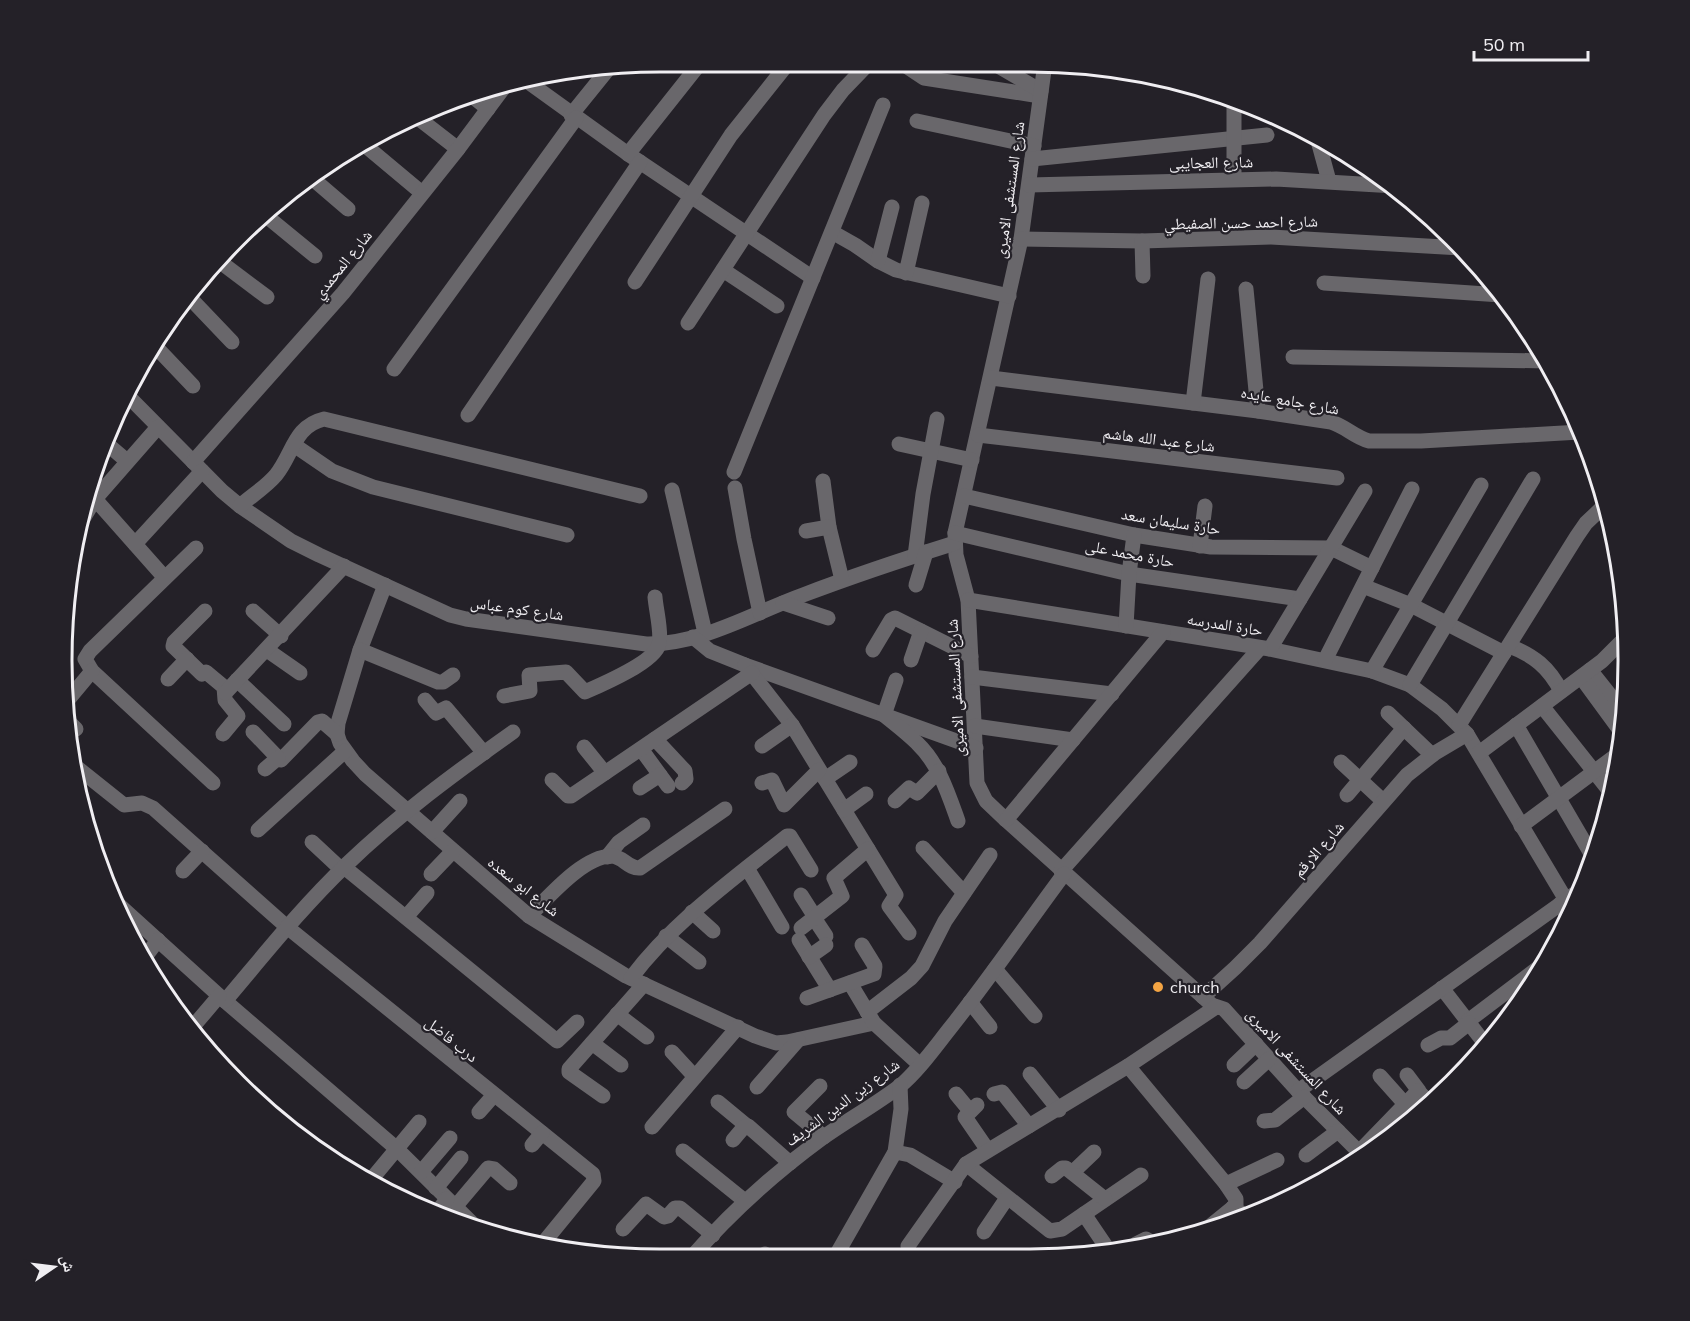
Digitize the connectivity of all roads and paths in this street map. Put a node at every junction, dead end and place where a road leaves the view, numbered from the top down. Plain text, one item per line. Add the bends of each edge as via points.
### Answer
1 (694, 72) edge
2 (781, 72) edge
3 (860, 72) edge
4 (915, 72) edge
5 (1007, 72) edge
6 (1044, 72) edge
7 (604, 75) edge
8 (533, 86) edge
9 (1041, 93) junction
10 (499, 95) edge
11 (478, 101) edge
12 (883, 105) dead end
13 (488, 109) junction
14 (1234, 109) edge
15 (574, 117) junction
16 (917, 121) dead end
17 (423, 122) edge
18 (1267, 135) dead end
19 (1233, 139) junction
20 (369, 149) edge
21 (458, 149) junction
22 (1320, 149) edge
23 (1033, 153) junction
24 (634, 158) junction
25 (1234, 179) junction
26 (1329, 181) junction
27 (318, 183) edge
28 (1375, 184) edge
29 (1029, 185) junction
30 (422, 194) junction
31 (691, 196) junction
32 (922, 203) dead end
33 (892, 207) dead end
34 (348, 208) dead end
35 (271, 219) edge
36 (832, 232) junction
37 (748, 234) junction
38 (1022, 239) junction
39 (1143, 241) junction
40 (1449, 248) edge
41 (315, 256) dead end
42 (878, 261) junction
43 (224, 265) edge
44 (723, 270) junction
45 (906, 273) junction
46 (1143, 276) dead end
47 (813, 278) junction
48 (1208, 279) dead end
49 (635, 282) dead end
50 (1324, 283) dead end
51 (1246, 289) dead end
52 (1490, 294) edge
53 (1009, 296) junction
54 (267, 297) dead end
55 (194, 302) edge
56 (777, 306) dead end
57 (688, 323) dead end
58 (232, 342) dead end
59 (160, 352) edge
60 (1293, 357) dead end
61 (1536, 361) edge
62 (394, 369) dead end
63 (991, 378) junction
64 (192, 386) dead end
65 (133, 401) edge
66 (1193, 403) junction
67 (1258, 411) junction
68 (468, 415) dead end
69 (938, 419) dead end
70 (158, 427) junction
71 (1572, 432) edge
72 (978, 435) junction
73 (899, 444) dead end
74 (294, 445) junction
75 (112, 448) edge
76 (931, 451) junction
77 (972, 460) junction
78 (127, 461) junction
79 (198, 466) junction
80 (734, 472) dead end
81 (1337, 478) dead end
82 (1533, 479) dead end
83 (823, 481) dead end
84 (1481, 485) dead end
85 (735, 488) dead end
86 (1412, 489) dead end
87 (672, 490) dead end
88 (1365, 491) dead end
89 (640, 496) dead end
90 (964, 496) junction
91 (96, 499) junction
92 (94, 503) edge
93 (240, 506) junction
94 (1205, 506) dead end
95 (1599, 511) edge
96 (829, 527) junction
97 (806, 531) dead end
98 (567, 535) dead end
99 (1134, 535) junction
100 (955, 538) junction
101 (135, 544) junction
102 (1200, 546) junction
103 (196, 548) dead end
104 (1330, 548) junction
105 (920, 554) junction
106 (344, 566) junction
107 (1371, 568) junction
108 (1129, 574) junction
109 (165, 578) junction
110 (842, 580) junction
111 (385, 585) junction
112 (916, 585) dead end
113 (1363, 586) junction
114 (655, 597) dead end
115 (1300, 599) junction
116 (968, 600) junction
117 (783, 603) junction
118 (1411, 605) junction
119 (205, 611) dead end
120 (253, 611) dead end
121 (760, 613) junction
122 (828, 618) dead end
123 (1447, 624) junction
124 (1126, 626) junction
125 (921, 631) junction
126 (1163, 632) junction
127 (699, 635) junction
128 (281, 636) junction
129 (659, 644) junction
130 (1618, 645) edge
131 (1265, 648) junction
132 (267, 650) junction
133 (360, 650) junction
134 (873, 650) dead end
135 (1506, 650) junction
136 (971, 656) junction
137 (186, 659) junction
138 (911, 660) dead end
139 (1325, 660) junction
140 (749, 669) junction
141 (92, 671) junction
142 (1372, 671) junction
143 (300, 673) dead end
144 (1585, 673) junction
145 (453, 675) dead end
146 (972, 677) junction
147 (168, 680) dead end
148 (237, 680) junction
149 (896, 680) dead end
150 (1410, 685) junction
151 (1561, 691) junction
152 (225, 693) junction
153 (73, 694) edge
154 (1112, 694) junction
155 (504, 696) dead end
156 (425, 700) dead end
157 (1616, 705) edge
158 (1542, 706) junction
159 (1388, 713) dead end
160 (884, 716) junction
161 (1615, 721) edge
162 (284, 724) dead end
163 (792, 725) junction
164 (1516, 725) junction
165 (975, 726) junction
166 (1404, 728) junction
167 (1463, 730) junction
168 (253, 732) dead end
169 (513, 732) dead end
170 (223, 734) dead end
171 (338, 734) junction
172 (655, 739) junction
173 (1073, 740) junction
174 (762, 746) dead end
175 (584, 747) dead end
176 (976, 748) junction
177 (641, 749) junction
178 (345, 751) junction
179 (484, 753) junction
180 (1479, 753) junction
181 (1432, 755) junction
182 (278, 759) junction
183 (1609, 761) edge
184 (850, 762) dead end
185 (1341, 762) dead end
186 (265, 769) dead end
187 (939, 771) junction
188 (83, 772) edge
189 (1594, 772) junction
190 (606, 773) junction
191 (822, 774) junction
192 (552, 780) dead end
193 (1360, 780) junction
194 (670, 781) junction
195 (213, 783) dead end
196 (762, 783) dead end
197 (1605, 785) edge
198 (640, 788) dead end
199 (866, 794) dead end
200 (1347, 795) dead end
201 (1558, 798) junction
202 (460, 801) dead end
203 (895, 801) dead end
204 (1383, 801) junction
205 (725, 809) dead end
206 (844, 810) junction
207 (407, 811) junction
208 (1005, 820) junction
209 (958, 821) dead end
210 (643, 825) dead end
211 (1521, 826) junction
212 (258, 830) dead end
213 (432, 832) junction
214 (312, 842) dead end
215 (923, 848) dead end
216 (1588, 848) edge
217 (868, 849) junction
218 (201, 850) junction
219 (453, 851) junction
220 (990, 855) dead end
221 (607, 857) junction
222 (343, 868) junction
223 (747, 868) junction
224 (811, 870) dead end
225 (183, 871) dead end
226 (1063, 872) junction
227 (431, 874) dead end
228 (427, 893) dead end
229 (964, 893) junction
230 (801, 895) dead end
231 (1567, 899) edge
232 (1563, 902) junction
233 (1564, 905) edge
234 (692, 912) junction
235 (130, 915) edge
236 (529, 916) junction
237 (406, 917) junction
238 (814, 918) junction
239 (288, 927) junction
240 (782, 927) dead end
241 (713, 931) dead end
242 (909, 933) dead end
243 (666, 936) junction
244 (158, 940) junction
245 (862, 945) dead end
246 (149, 952) edge
247 (810, 957) junction
248 (699, 962) dead end
249 (995, 969) junction
250 (1524, 979) edge
251 (638, 981) junction
252 (850, 982) junction
253 (1442, 988) junction
254 (830, 990) junction
255 (1203, 997) junction
256 (807, 998) dead end
257 (222, 999) junction
258 (970, 1002) junction
259 (1216, 1007) junction
260 (617, 1014) junction
261 (1035, 1016) dead end
262 (870, 1017) junction
263 (577, 1022) dead end
264 (1468, 1022) junction
265 (197, 1023) edge
266 (738, 1027) junction
267 (990, 1027) dead end
268 (647, 1037) dead end
269 (1481, 1038) edge
270 (798, 1040) junction
271 (592, 1043) junction
272 (1256, 1044) junction
273 (1428, 1045) dead end
274 (672, 1052) dead end
275 (1269, 1059) junction
276 (621, 1065) dead end
277 (920, 1065) junction
278 (1234, 1065) dead end
279 (1128, 1066) junction
280 (1030, 1074) dead end
281 (1407, 1075) dead end
282 (1380, 1076) dead end
283 (695, 1077) junction
284 (1244, 1082) dead end
285 (900, 1085) junction
286 (820, 1086) dead end
287 (758, 1088) dead end
288 (1419, 1091) junction
289 (956, 1094) dead end
290 (1301, 1094) junction
291 (494, 1095) junction
292 (994, 1095) dead end
293 (603, 1096) dead end
294 (1425, 1097) edge
295 (718, 1102) dead end
296 (1405, 1104) junction
297 (1059, 1110) junction
298 (479, 1112) dead end
299 (1264, 1121) dead end
300 (418, 1122) dead end
301 (747, 1126) junction
302 (1029, 1126) junction
303 (652, 1127) dead end
304 (1338, 1131) junction
305 (1378, 1135) edge
306 (825, 1137) junction
307 (450, 1138) dead end
308 (733, 1140) dead end
309 (397, 1149) junction
310 (987, 1149) junction
311 (1356, 1150) edge
312 (682, 1151) dead end
313 (896, 1152) junction
314 (1094, 1152) dead end
315 (1306, 1155) dead end
316 (461, 1158) dead end
317 (1277, 1160) dead end
318 (789, 1163) junction
319 (966, 1164) junction
320 (421, 1172) junction
321 (1072, 1172) junction
322 (375, 1175) edge
323 (1141, 1175) dead end
324 (1052, 1176) dead end
325 (955, 1182) junction
326 (510, 1183) dead end
327 (1226, 1184) junction
328 (436, 1188) junction
329 (1007, 1198) junction
330 (1105, 1199) junction
331 (745, 1201) junction
332 (451, 1203) junction
333 (1233, 1207) junction
334 (445, 1208) edge
335 (1238, 1211) edge
336 (1084, 1214) junction
337 (464, 1215) edge
338 (1221, 1217) edge
339 (623, 1229) dead end
340 (984, 1232) dead end
341 (713, 1235) junction
342 (551, 1239) edge
343 (1104, 1244) edge
344 (908, 1246) dead end
345 (700, 1249) edge
346 (840, 1249) edge

1 - 24 street
2 - 31 street via 731,135
3 - 37 street via 829,109
4 - 9 street via 924,78
5 - 9 street
6 - 9 street, شارع المستشفى الاميرى
7 - 15 street
8 - 15 street
9 - 23 street, شارع المستشفى الاميرى
10 - 13 street, شارع المحمدي
11 - 13 street
12 - 36 street
13 - 21 street, شارع المحمدي
14 - 19 street
15 - 24 street
15 - 62 street
16 - 23 street
17 - 21 street
18 - 19 street
19 - 23 street
19 - 25 street
20 - 30 street
21 - 30 street, شارع المحمدي
22 - 26 street
23 - 29 street, شارع المستشفى الاميرى
24 - 31 street
24 - 68 street
25 - 26 street, شارع العجايبى
25 - 29 street, شارع العجايبى
26 - 28 street, شارع العجايبى
27 - 34 street
29 - 38 street, شارع المستشفى الاميرى
30 - 79 street, شارع المحمدي
31 - 37 street
31 - 49 street
32 - 45 street
33 - 42 street
35 - 41 street
36 - 42 street
36 - 47 street
37 - 44 street
37 - 47 street
38 - 39 street, شارع احمد حسن الصفيطي
38 - 53 street, شارع المستشفى الاميرى
39 - 40 street, شارع احمد حسن الصفيطي via 1271,237
39 - 46 street
42 - 45 street
43 - 54 street
44 - 56 street
44 - 57 street
45 - 53 street
47 - 80 street
48 - 66 street
50 - 52 street
51 - 67 street
53 - 63 street, شارع المستشفى الاميرى
55 - 58 street
59 - 64 street
60 - 61 street
63 - 66 street, شارع جامع عايده
63 - 72 street, شارع المستشفى الاميرى
65 - 70 street, شارع كوم عباس
66 - 67 street, شارع جامع عايده
67 - 71 street, شارع جامع عايده via 1331,422 1368,441
69 - 76 street
70 - 78 street
70 - 79 street, شارع كوم عباس
72 - 77 street, شارع المستشفى الاميرى
72 - 81 street, شارع عبد الله هاشم
73 - 76 street
74 - 89 street via 302,430 324,419
74 - 93 street via 275,476
74 - 98 street via 332,471 364,484
75 - 78 street
76 - 77 street
76 - 105 street via 923,494
77 - 90 street, شارع المستشفى الاميرى
78 - 91 street
79 - 93 street, شارع كوم عباس
79 - 101 street, شارع المحمدي
82 - 123 street
83 - 96 street
84 - 118 street
85 - 121 street
86 - 107 street
87 - 127 street
88 - 104 street, شارع زين الدين الشريف
90 - 99 street, حارة سليمان سعد
90 - 100 street, شارع المستشفى الاميرى
91 - 92 street
91 - 101 street
93 - 106 street, شارع كوم عباس via 291,541
94 - 102 street
95 - 135 street via 1577,536
96 - 97 street
96 - 110 street
99 - 102 street, حارة سليمان سعد
99 - 108 street
100 - 105 street, شارع كوم عباس
100 - 108 street, حارة محمد على
100 - 116 street, شارع المستشفى الاميرى
101 - 109 street
102 - 104 street, حارة سليمان سعد
103 - 109 street
104 - 107 street, حارة سليمان سعد
104 - 115 street, شارع زين الدين الشريف
105 - 110 street, شارع كوم عباس
105 - 112 street
106 - 111 street, شارع كوم عباس
106 - 128 street
107 - 113 street
108 - 115 street, حارة محمد على
108 - 124 street
109 - 141 street via 87,654 86,663
110 - 117 street, شارع كوم عباس
111 - 129 street, شارع كوم عباس via 466,619
111 - 133 street
113 - 118 street
113 - 139 street
114 - 129 street
115 - 131 street, شارع زين الدين الشريف
116 - 124 street, حارة المدرسه
116 - 136 street, شارع المستشفى الاميرى
117 - 121 street, شارع كوم عباس
117 - 122 street
118 - 123 street
118 - 142 street
119 - 137 street via 173,644
120 - 128 street
121 - 127 street, شارع كوم عباس
123 - 135 street
123 - 150 street
124 - 126 street, حارة المدرسه
125 - 134 street via 893,618
125 - 136 street
125 - 138 street
126 - 131 street, حارة المدرسه
126 - 154 street
127 - 129 street, شارع كوم عباس
127 - 140 street via 710,651
128 - 132 street
129 - 155 street via 644,661 586,692 566,672 529,675 530,691
130 - 144 street
131 - 139 street, حارة المدرسه
131 - 226 street, شارع زين الدين الشريف
132 - 143 street
132 - 148 street
133 - 145 street via 438,682
133 - 171 street via 340,711
135 - 151 street via 1526,652 1540,662
135 - 167 street
136 - 146 street, شارع المستشفى الاميرى
137 - 147 street
137 - 152 street via 222,685
139 - 142 street, حارة المدرسه
140 - 160 street
140 - 163 street
140 - 172 street
141 - 153 street
141 - 195 street
142 - 150 street, حارة المدرسه
144 - 151 street
144 - 157 street
144 - 161 street
146 - 154 street
146 - 165 street, شارع المستشفى الاميرى
148 - 152 street
148 - 162 street
149 - 160 street
150 - 167 street, حارة المدرسه
151 - 158 street
152 - 170 street via 226,703 238,716
154 - 173 street
156 - 179 street via 436,713 446,708
158 - 164 street
158 - 189 street
159 - 166 street
160 - 176 street
160 - 187 street via 917,742
163 - 174 street
163 - 191 street
164 - 180 street
164 - 201 street
165 - 173 street
165 - 176 street, شارع المستشفى الاميرى
166 - 181 street
166 - 193 street
167 - 180 street, حارة المدرسه
167 - 181 street, شارع الارقم
168 - 182 street
169 - 179 street
171 - 178 street, شارع ابو سعده
171 - 182 street via 320,721 284,759
172 - 177 street
172 - 194 street via 685,771 686,779
173 - 208 street
175 - 190 street
176 - 208 street, شارع المستشفى الاميرى via 981,793
177 - 190 street
177 - 194 street
178 - 207 street, شارع ابو سعده
178 - 212 street
179 - 207 street
180 - 211 street, حارة المدرسه
181 - 204 street, شارع الارقم
182 - 186 street
183 - 189 street
184 - 191 street
185 - 193 street
187 - 203 street via 917,793 909,788
187 - 209 street
188 - 218 street, درب فاضل via 122,804 150,805
189 - 197 street
189 - 201 street
190 - 192 street via 571,796
191 - 196 street via 786,805 772,781
191 - 206 street
193 - 200 street
193 - 204 street
194 - 198 street
199 - 206 street
201 - 211 street
201 - 216 street
202 - 213 street
204 - 255 street, شارع الارقم via 1260,943
205 - 221 street via 640,868
206 - 217 street
207 - 213 street, شارع ابو سعده
207 - 222 street
208 - 226 street, شارع المستشفى الاميرى
210 - 221 street via 619,842
211 - 232 street, حارة المدرسه
213 - 219 street, شارع ابو سعده
214 - 222 street
215 - 229 street
217 - 238 street via 834,878 843,895
217 - 242 street via 896,895 889,906
218 - 225 street
218 - 239 street, درب فاضل
219 - 227 street
219 - 236 street, شارع ابو سعده
220 - 229 street
221 - 236 street via 572,876
222 - 237 street
222 - 239 street
223 - 224 street via 788,836
223 - 234 street
223 - 240 street
226 - 249 street, شارع زين الدين الشريف
226 - 255 street, شارع المستشفى الاميرى
228 - 237 street
229 - 262 street via 917,972
230 - 238 street
231 - 232 street
232 - 233 street, حارة المدرسه
232 - 253 street
234 - 241 street
234 - 243 street
235 - 244 street
236 - 251 street, شارع ابو سعده
237 - 263 street via 557,1041
238 - 247 street via 800,934
238 - 247 street via 826,940
239 - 257 street
239 - 291 street, درب فاضل
243 - 248 street
243 - 251 street
244 - 246 street
244 - 257 street
245 - 252 street via 875,972
247 - 254 street
249 - 258 street, شارع زين الدين الشريف
249 - 261 street
250 - 264 street
251 - 260 street
251 - 266 street, شارع ابو سعده
252 - 254 street
252 - 262 street
253 - 264 street
253 - 290 street
254 - 256 street
255 - 259 street, شارع المستشفى الاميرى
257 - 265 street
257 - 309 street
258 - 267 street
258 - 277 street, شارع زين الدين الشريف
259 - 272 street, شارع المستشفى الاميرى via 1224,1009
259 - 279 street
260 - 268 street
260 - 271 street
262 - 270 street, شارع ابو سعده
262 - 277 street
264 - 269 street
264 - 273 street via 1450,1038
266 - 270 street, شارع ابو سعده via 776,1043
266 - 283 street
270 - 287 street
271 - 276 street
271 - 293 street via 569,1071
272 - 275 street, شارع المستشفى الاميرى
272 - 278 street
274 - 283 street
275 - 284 street
275 - 290 street, شارع المستشفى الاميرى
277 - 285 street, شارع زين الدين الشريف
279 - 297 street
279 - 327 street
280 - 297 street
281 - 288 street
282 - 296 street
283 - 303 street
285 - 306 street, شارع زين الدين الشريف
285 - 313 street
286 - 306 street via 794,1112
288 - 294 street
288 - 296 street
289 - 310 street via 973,1108 966,1120
290 - 299 street via 1275,1120
290 - 304 street, شارع المستشفى الاميرى
291 - 298 street
291 - 342 street, درب فاضل via 537,1139 593,1174 588,1188
292 - 302 street via 1002,1092
295 - 301 street
296 - 305 street
297 - 302 street
300 - 309 street
301 - 308 street
301 - 318 street
302 - 310 street
304 - 311 street, شارع المستشفى الاميرى
304 - 315 street
306 - 318 street, شارع زين الدين الشريف
307 - 320 street
309 - 320 street
309 - 322 street
310 - 319 street
312 - 331 street
313 - 325 street via 910,1155
313 - 346 street
314 - 321 street
316 - 328 street
317 - 327 street
318 - 331 street, شارع زين الدين الشريف
319 - 325 street
319 - 329 street
320 - 328 street
321 - 324 street via 1062,1168
321 - 330 street
323 - 330 street
325 - 344 street
326 - 332 street via 488,1168
327 - 333 street via 1236,1201
328 - 332 street
329 - 336 street via 1050,1231 1062,1229
329 - 340 street
330 - 336 street
331 - 341 street, شارع زين الدين الشريف
332 - 334 street
332 - 337 street
333 - 335 street
333 - 338 street
336 - 343 street
339 - 341 street via 646,1204 664,1217 680,1208
341 - 345 street, شارع زين الدين الشريف

